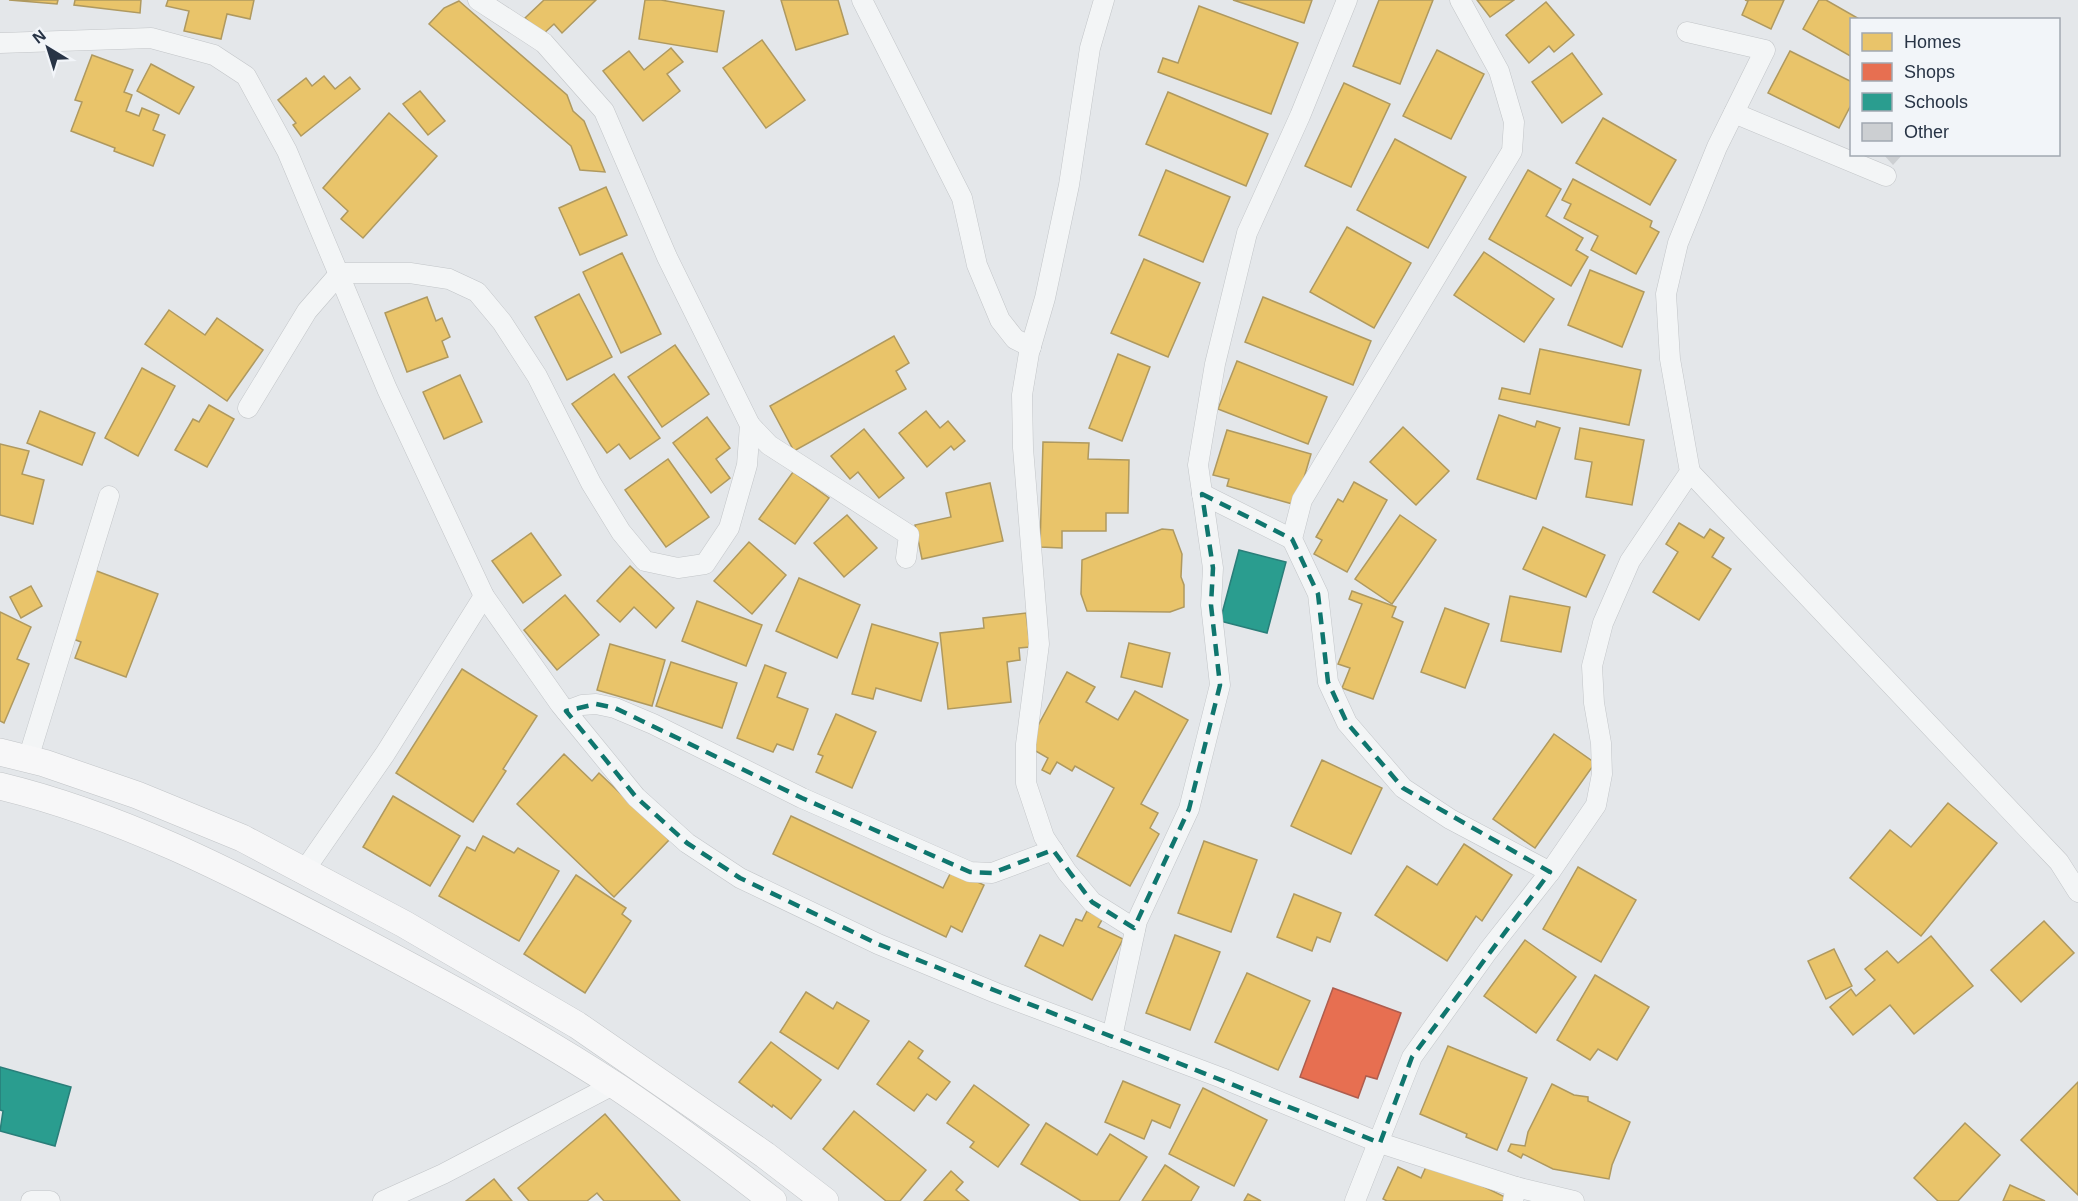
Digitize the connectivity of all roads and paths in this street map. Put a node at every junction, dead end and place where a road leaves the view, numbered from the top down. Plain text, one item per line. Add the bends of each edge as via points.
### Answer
1 (478, 0) edge
2 (862, 0) edge
3 (1104, 0) edge
4 (1347, 0) edge
5 (1460, 0) edge
6 (1687, 32) dead end
7 (0, 43) edge
8 (1734, 113) junction
9 (1886, 176) dead end
10 (340, 273) junction
11 (1031, 347) junction
12 (248, 408) dead end
13 (750, 425) junction
14 (1690, 472) junction
15 (1202, 494) junction
16 (108, 496) dead end
17 (1292, 540) junction
18 (906, 558) dead end
19 (484, 596) junction
20 (566, 711) junction
21 (0, 752) edge
22 (28, 759) junction
23 (0, 786) edge
24 (1053, 850) junction
25 (304, 871) junction
26 (1550, 872) junction
27 (2078, 892) edge
28 (1135, 929) junction
29 (1112, 1037) junction
30 (612, 1085) junction
31 (1380, 1143) junction
32 (1515, 1194) edge
33 (31, 1201) edge
34 (50, 1201) edge
35 (383, 1201) edge
36 (772, 1201) edge
37 (825, 1201) edge
38 (1355, 1201) edge
39 (1574, 1201) edge

1 - 13 street via 544,43 604,111 667,257
2 - 11 street via 962,198 977,265 1000,320 1016,339
3 - 11 street via 1090,48 1069,185
4 - 15 street via 1247,233 1215,363 1198,465
5 - 17 street via 1499,71 1514,122 1512,151 1302,500
6 - 8 street via 1765,50
7 - 10 street via 151,38 214,56 246,76 287,151
8 - 9 street
8 - 14 street via 1678,243 1666,294 1670,359
10 - 12 street via 307,310
10 - 13 street via 410,273 449,279 477,292 537,376 591,483 621,532 645,561 678,568 705,564 729,528 747,465
10 - 19 street via 387,389
11 - 24 street via 1022,394 1023,448 1039,644 1026,744 1026,783 1044,837
13 - 18 street via 769,445 909,535
14 - 26 street via 1630,561 1603,623 1593,666 1602,774 1596,805
14 - 27 street via 2059,862
15 - 17 street
15 - 28 street via 1214,568 1211,604 1220,685 1189,810
16 - 22 street
17 - 26 street via 1318,594 1328,682 1347,723 1403,788 1450,819
19 - 20 street
19 - 25 street via 385,754
20 - 24 street via 596,704 615,708 802,798 970,872 992,873
20 - 29 street via 636,797 687,843 740,878 878,944
21 - 22 main road
22 - 25 main road via 138,795 242,838
23 - 30 main road via 48,798 135,829 242,877 390,955
24 - 28 street via 1092,902
25 - 37 main road via 577,1025
26 - 31 street via 1412,1058
28 - 29 street
29 - 31 street
30 - 35 street via 443,1174
30 - 36 main road
31 - 32 street
31 - 38 street
32 - 39 street
33 - 34 street

